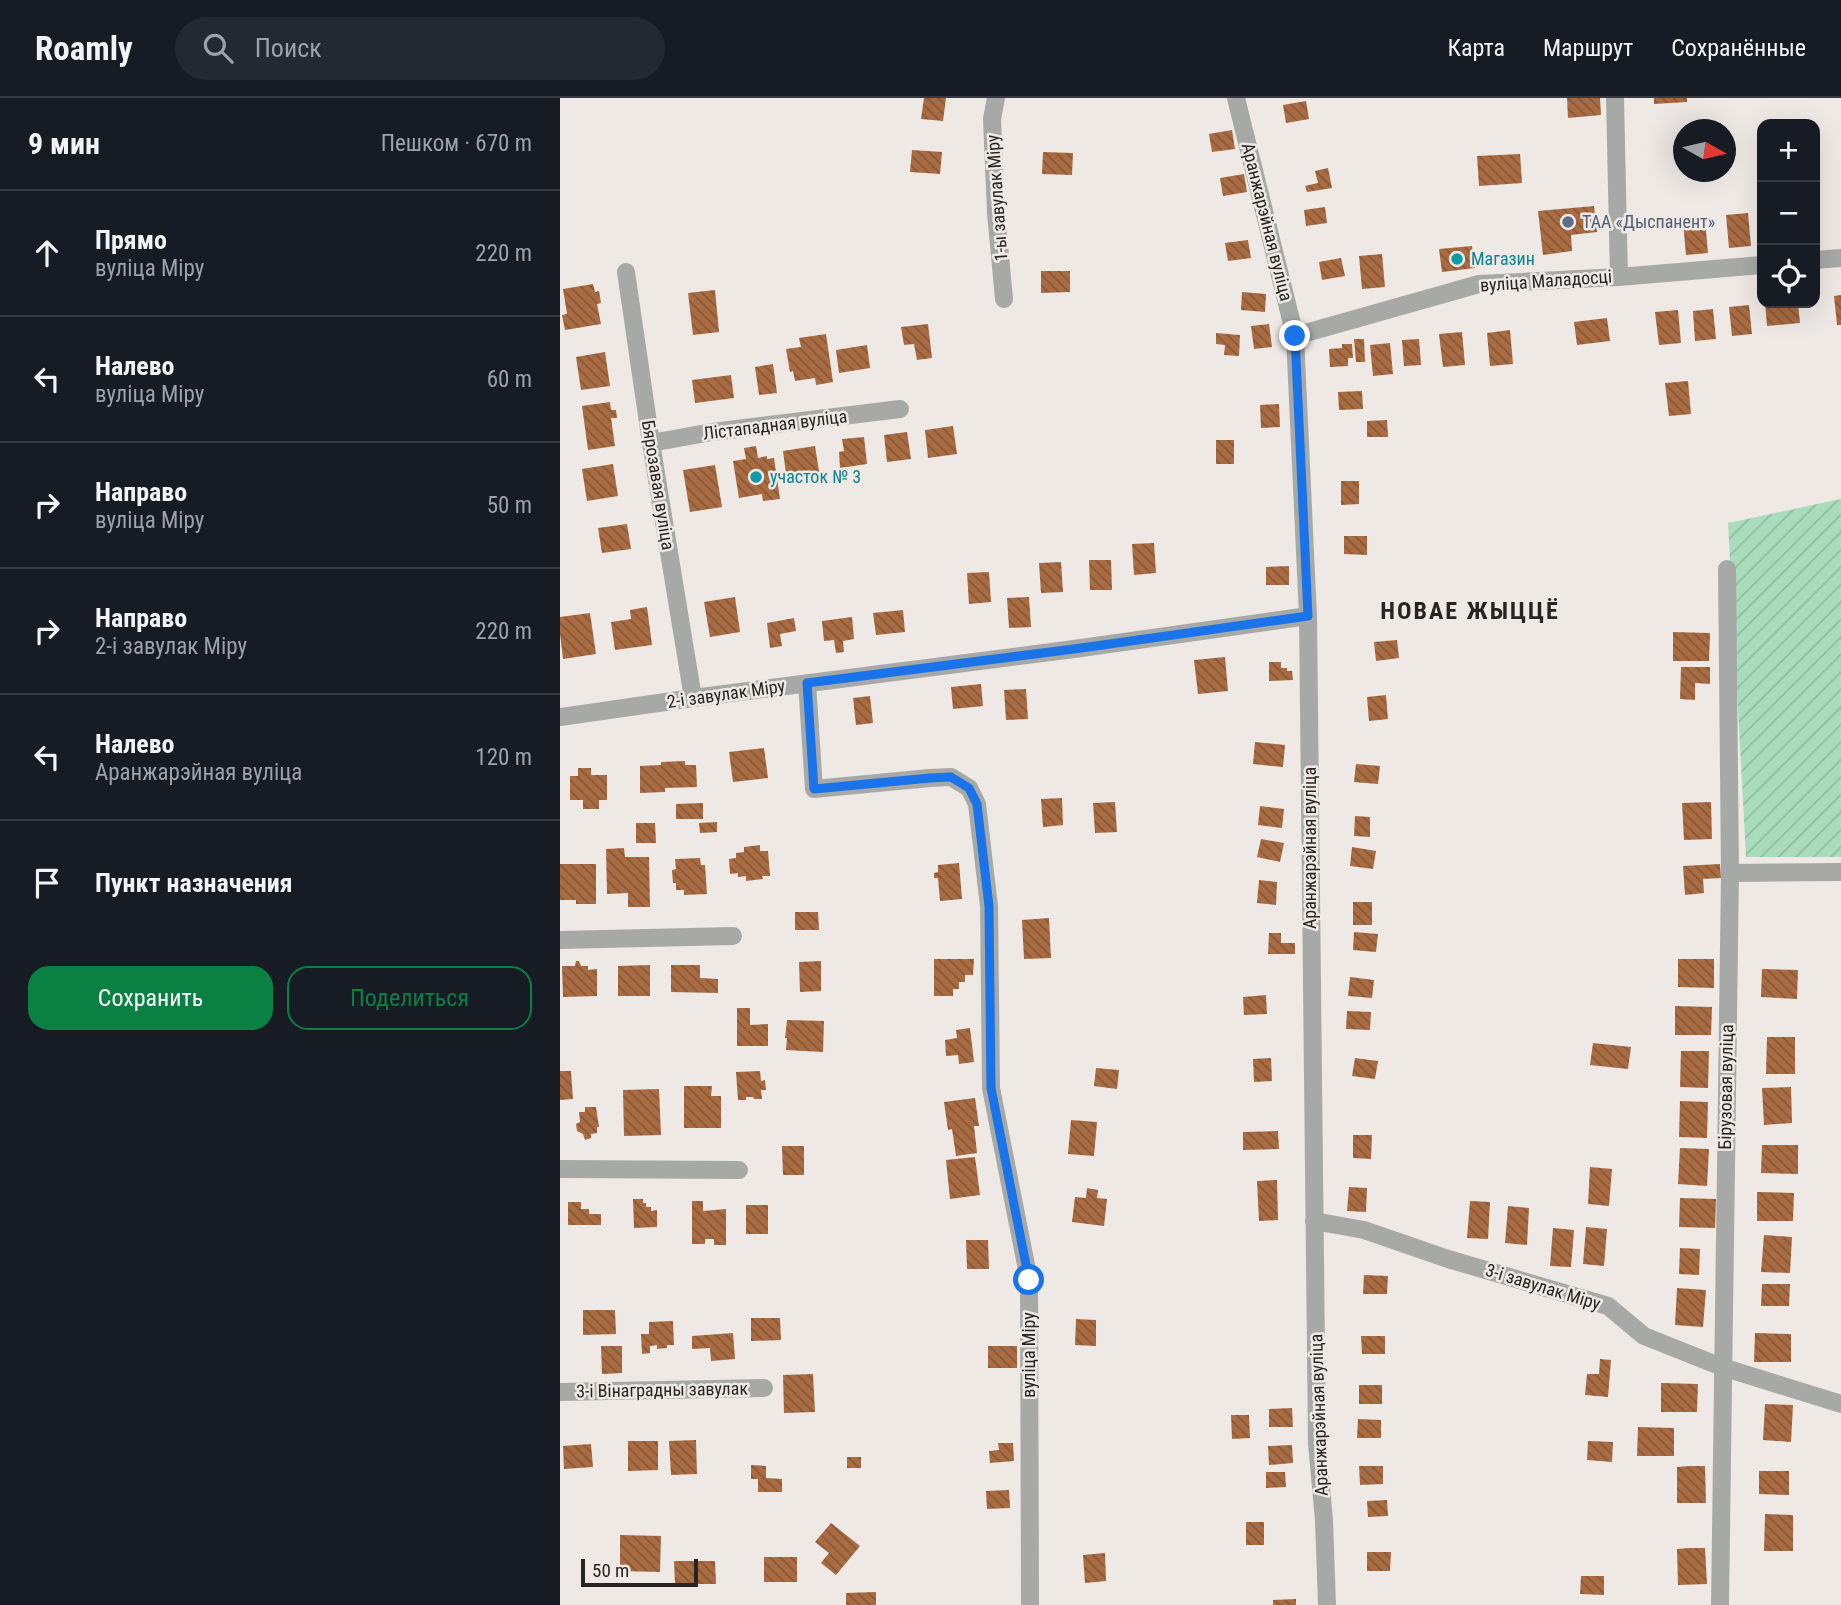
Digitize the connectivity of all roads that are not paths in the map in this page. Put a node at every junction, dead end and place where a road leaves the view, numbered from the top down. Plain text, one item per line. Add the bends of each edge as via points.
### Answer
1 (996, 98) edge
2 (1236, 98) edge
3 (1615, 98) edge
4 (1841, 258) edge
5 (1820, 260) edge
6 (1757, 265) edge
7 (626, 272) dead end
8 (1619, 276) junction
9 (1004, 299) dead end
10 (1295, 336) junction
11 (900, 409) dead end
12 (651, 443) junction
13 (1727, 569) dead end
14 (1308, 616) junction
15 (807, 683) junction
16 (693, 698) junction
17 (560, 718) edge
18 (1841, 872) edge
19 (1730, 873) junction
20 (733, 936) dead end
21 (560, 940) edge
22 (560, 1169) edge
23 (739, 1170) dead end
24 (1314, 1221) junction
25 (1722, 1367) junction
26 (764, 1388) dead end
27 (560, 1392) edge
28 (1841, 1404) edge
29 (1030, 1605) edge
30 (1327, 1605) edge
31 (1720, 1605) edge

1 - 9 street, 1-ы завулак Міру via 992,119
2 - 10 street, Аранжарэйная вуліца
3 - 8 street
4 - 5 street
6 - 8 street, вуліца Маладосці
7 - 12 street, Бярозавая вуліца
8 - 10 street, вуліца Маладосці via 1479,284
10 - 14 street, Аранжарэйная вуліца
11 - 12 street, Лістападная вуліца
12 - 16 street, Бярозавая вуліца
13 - 19 street, Бірузовая вуліца
14 - 15 street, 2-і завулак Міру
14 - 24 street, Аранжарэйная вуліца
15 - 16 street, 2-і завулак Міру
15 - 29 street, вуліца Міру via 814,789 951,777 969,788 977,804 989,906 991,1088 1029,1280
16 - 17 street, 2-і завулак Міру
18 - 19 street
19 - 25 street, Бірузовая вуліца
20 - 21 street
22 - 23 street
24 - 25 street, 3-і завулак Міру via 1364,1230 1608,1306 1644,1336
24 - 30 street, Аранжарэйная вуліца via 1317,1444
25 - 28 street, 3-і завулак Міру
25 - 31 street, Бірузовая вуліца
26 - 27 street, 3-і Вінаградны завулак

